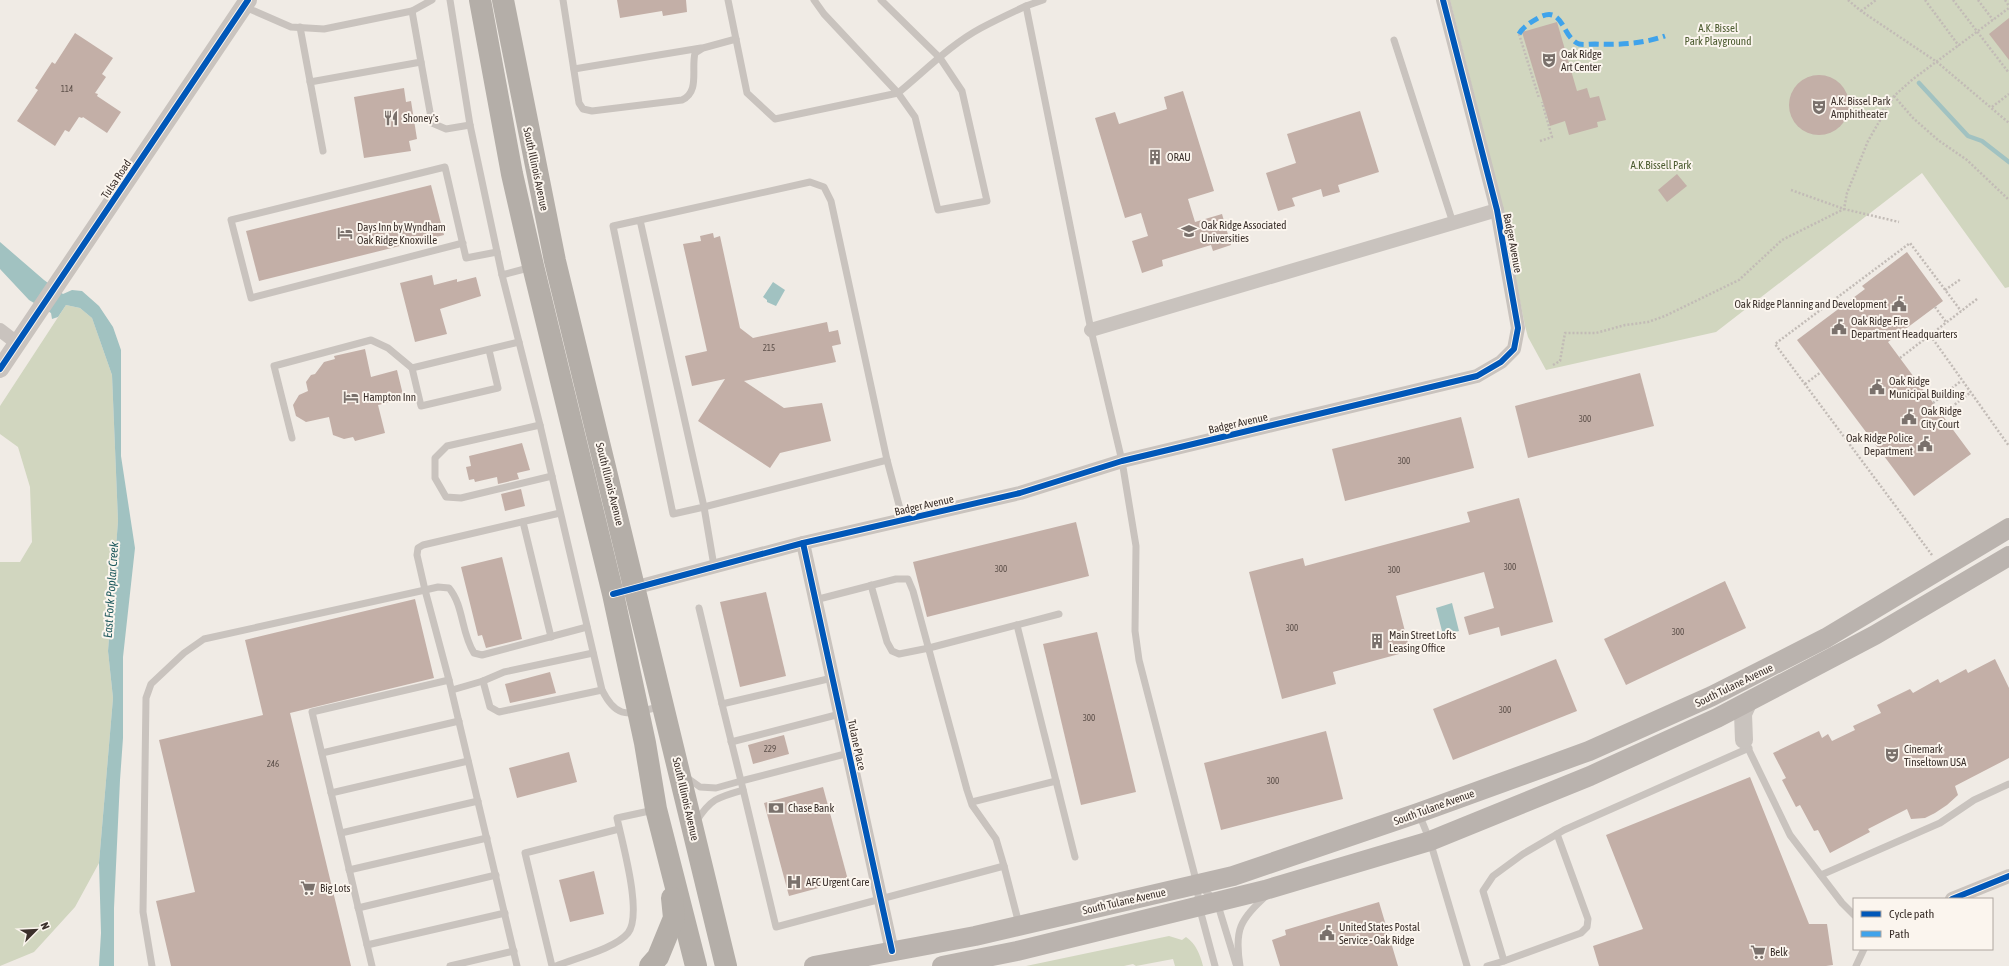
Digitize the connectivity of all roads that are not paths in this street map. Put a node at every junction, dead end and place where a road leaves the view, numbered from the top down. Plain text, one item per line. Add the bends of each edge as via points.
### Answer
1 (432, 0) edge
2 (450, 0) edge
3 (480, 0) edge
4 (503, 0) edge
5 (563, 0) edge
6 (728, 0) edge
7 (814, 0) edge
8 (881, 0) edge
9 (1043, 0) edge
10 (1443, 0) edge
11 (246, 3) edge
12 (1026, 6) junction
13 (412, 11) junction
14 (300, 27) junction
15 (736, 40) junction
16 (1394, 40) dead end
17 (703, 48) junction
18 (940, 58) junction
19 (421, 62) junction
20 (574, 69) junction
21 (310, 82) junction
22 (898, 92) junction
23 (470, 125) junction
24 (323, 151) dead end
25 (1497, 210) junction
26 (640, 220) junction
27 (1453, 223) junction
28 (463, 243) junction
29 (497, 252) junction
30 (544, 264) junction
31 (502, 275) junction
32 (0, 330) edge
33 (1091, 330) junction
34 (519, 342) junction
35 (17, 343) junction
36 (489, 350) junction
37 (412, 368) junction
38 (0, 369) edge
39 (540, 424) junction
40 (292, 438) dead end
41 (887, 460) junction
42 (1122, 461) junction
43 (552, 476) junction
44 (704, 507) junction
45 (560, 513) junction
46 (903, 520) junction
47 (523, 522) junction
48 (2009, 528) edge
49 (803, 543) junction
50 (2009, 556) edge
51 (714, 566) junction
52 (1925, 580) junction
53 (871, 585) junction
54 (635, 588) junction
55 (425, 590) junction
56 (612, 594) junction
57 (815, 600) junction
58 (1936, 600) junction
59 (699, 608) dead end
60 (1059, 614) dead end
61 (1017, 625) junction
62 (587, 627) junction
63 (551, 638) junction
64 (928, 648) junction
65 (593, 653) junction
66 (832, 678) junction
67 (449, 680) junction
68 (483, 681) junction
69 (452, 690) junction
70 (602, 690) junction
71 (1748, 703) junction
72 (722, 704) junction
73 (664, 706) junction
74 (638, 711) junction
75 (840, 714) junction
76 (1717, 718) junction
77 (459, 721) junction
78 (732, 742) junction
79 (1746, 744) junction
80 (322, 753) junction
81 (849, 753) junction
82 (468, 761) junction
83 (679, 772) junction
84 (741, 781) junction
85 (1056, 781) junction
86 (2009, 784) edge
87 (743, 790) junction
88 (331, 793) junction
89 (478, 801) junction
90 (972, 802) junction
91 (656, 809) junction
92 (1418, 813) junction
93 (692, 828) junction
94 (620, 829) junction
95 (341, 833) junction
96 (1557, 834) junction
97 (487, 838) junction
98 (1430, 841) junction
99 (668, 853) junction
100 (1075, 857) dead end
101 (1004, 866) junction
102 (350, 870) junction
103 (1821, 875) junction
104 (496, 876) junction
105 (2009, 876) edge
106 (1197, 884) junction
107 (1277, 886) junction
108 (1954, 898) edge
109 (880, 899) junction
110 (1208, 904) junction
111 (358, 908) junction
112 (505, 913) junction
113 (1853, 914) edge
114 (1019, 926) junction
115 (367, 946) junction
116 (1864, 950) edge
117 (514, 951) junction
118 (892, 951) junction
119 (1504, 961) junction
120 (152, 966) edge
121 (372, 966) edge
122 (450, 966) edge
123 (517, 966) edge
124 (552, 966) edge
125 (556, 966) edge
126 (650, 966) edge
127 (696, 966) edge
128 (726, 966) edge
129 (814, 966) edge
130 (942, 966) edge
131 (1215, 966) edge
132 (1237, 966) edge
133 (1240, 966) edge
134 (1467, 966) edge
135 (1487, 966) edge
136 (1856, 966) edge

1 - 13 lane
2 - 23 lane
3 - 30 highway, South Illinois Avenue via 512,174
4 - 30 highway, South Illinois Avenue
5 - 20 lane
6 - 15 lane
7 - 22 lane via 824,14
8 - 18 lane
9 - 12 lane
10 - 25 street, Badger Avenue
11 - 14 lane via 291,27
11 - 35 street, Tulsa Road
12 - 18 lane via 981,28
12 - 33 lane
13 - 14 lane via 324,29
13 - 19 lane
14 - 21 lane
15 - 17 lane
15 - 22 lane via 747,93 775,120
16 - 27 lane
17 - 20 lane
17 - 20 lane via 695,53 693,87 688,97 682,100 592,111 583,109 579,103
18 - 22 lane
18 - 22 lane via 962,91 987,201 938,210 915,117
19 - 21 lane
19 - 23 lane via 432,122 446,129
21 - 24 lane
23 - 29 lane
25 - 27 street
25 - 42 street, Badger Avenue via 1518,328 1514,349 1501,362 1477,376
26 - 41 lane via 810,182 824,187 831,201
26 - 44 lane
26 - 44 lane via 613,226 673,514
27 - 33 street
28 - 28 lane via 445,167 231,220 251,298
28 - 29 lane via 466,258
29 - 31 lane
30 - 31 lane
30 - 54 highway, South Illinois Avenue
30 - 56 highway, South Illinois Avenue
31 - 34 lane
32 - 35 street
33 - 42 lane
34 - 36 lane
34 - 39 lane
35 - 38 street, Tulsa Road
36 - 37 lane
36 - 37 lane via 498,388 452,399 421,406
37 - 40 lane via 388,348 371,340 274,366
39 - 43 lane
39 - 43 lane via 447,446 435,458 435,478 446,498 461,498
41 - 44 lane
41 - 46 lane
42 - 46 street, Badger Avenue via 1020,493
42 - 106 lane via 1136,546 1135,631 1139,660
43 - 45 lane
44 - 51 lane
45 - 47 lane
45 - 62 lane
46 - 49 street, Badger Avenue
47 - 55 lane via 418,548 417,555
47 - 63 lane
48 - 52 main road, South Tulane Avenue
49 - 51 street, Badger Avenue
49 - 57 street, Tulane Place
50 - 58 main road, South Tulane Avenue
51 - 54 street, Badger Avenue
52 - 58 street
52 - 92 main road, South Tulane Avenue via 1826,638 1652,724 1588,751
53 - 57 lane
53 - 64 lane via 892,651 898,654
53 - 64 lane via 908,579
54 - 56 street, Badger Avenue
54 - 73 highway, South Illinois Avenue
55 - 63 lane via 449,588 456,596 469,645 474,653 482,655
55 - 67 lane
55 - 120 lane via 204,639 184,653 151,684 146,698 143,912
56 - 74 highway, South Illinois Avenue
57 - 66 street, Tulane Place
58 - 71 main road, South Tulane Avenue
59 - 72 lane
60 - 61 lane
61 - 64 lane
61 - 85 lane
62 - 63 lane
62 - 65 lane
64 - 90 lane
65 - 68 lane via 504,672
65 - 70 lane
66 - 72 lane
66 - 75 street, Tulane Place
67 - 69 lane
67 - 80 lane via 312,712
68 - 69 lane
68 - 70 lane via 490,707 499,712
69 - 77 lane
70 - 74 lane via 610,706 620,712
71 - 76 main road, South Tulane Avenue
71 - 79 street via 1743,714
72 - 78 lane
73 - 74 lane
73 - 83 highway, South Illinois Avenue
74 - 91 highway, South Illinois Avenue
75 - 78 lane
75 - 81 street, Tulane Place
76 - 79 street via 1727,723
76 - 98 main road, South Tulane Avenue via 1597,773
77 - 80 lane
77 - 82 lane
78 - 84 lane
79 - 96 lane
79 - 103 lane via 1790,835
80 - 88 lane
81 - 84 lane
81 - 109 street, Tulane Place
82 - 88 lane
82 - 89 lane
83 - 84 lane via 700,787 716,788
83 - 93 highway, South Illinois Avenue
84 - 87 lane
85 - 90 lane
85 - 100 lane
86 - 103 lane via 1974,800 1940,823
87 - 93 lane via 719,797 704,808
87 - 109 lane via 776,927
88 - 95 lane
89 - 95 lane
89 - 97 lane
90 - 101 lane via 996,839
91 - 94 lane via 617,818
91 - 99 highway, South Illinois Avenue
92 - 98 lane
92 - 106 main road, South Tulane Avenue via 1233,876
93 - 128 highway, South Illinois Avenue
94 - 124 lane via 525,853
94 - 125 lane via 634,900 635,917 628,932 612,944
95 - 102 lane
96 - 119 lane via 1493,876 1483,891
96 - 119 lane via 1588,919 1587,927 1581,933
97 - 102 lane
97 - 104 lane
98 - 107 main road, South Tulane Avenue
98 - 134 lane
99 - 126 highway via 674,918 658,958
99 - 127 highway, South Illinois Avenue
101 - 109 lane
101 - 114 lane
102 - 111 lane
103 - 113 lane
104 - 111 lane
104 - 112 lane
105 - 108 street
106 - 110 lane
106 - 110 lane
106 - 114 main road, South Tulane Avenue
107 - 110 main road, South Tulane Avenue
107 - 133 lane via 1243,920 1237,945
109 - 118 street, Tulane Place
110 - 130 main road, South Tulane Avenue via 1017,951
110 - 131 lane
110 - 132 lane
111 - 115 lane
112 - 115 lane
112 - 117 lane
114 - 118 main road, South Tulane Avenue
115 - 121 lane
116 - 136 lane
117 - 122 lane
117 - 123 lane
118 - 129 main road, South Tulane Avenue
119 - 135 lane

